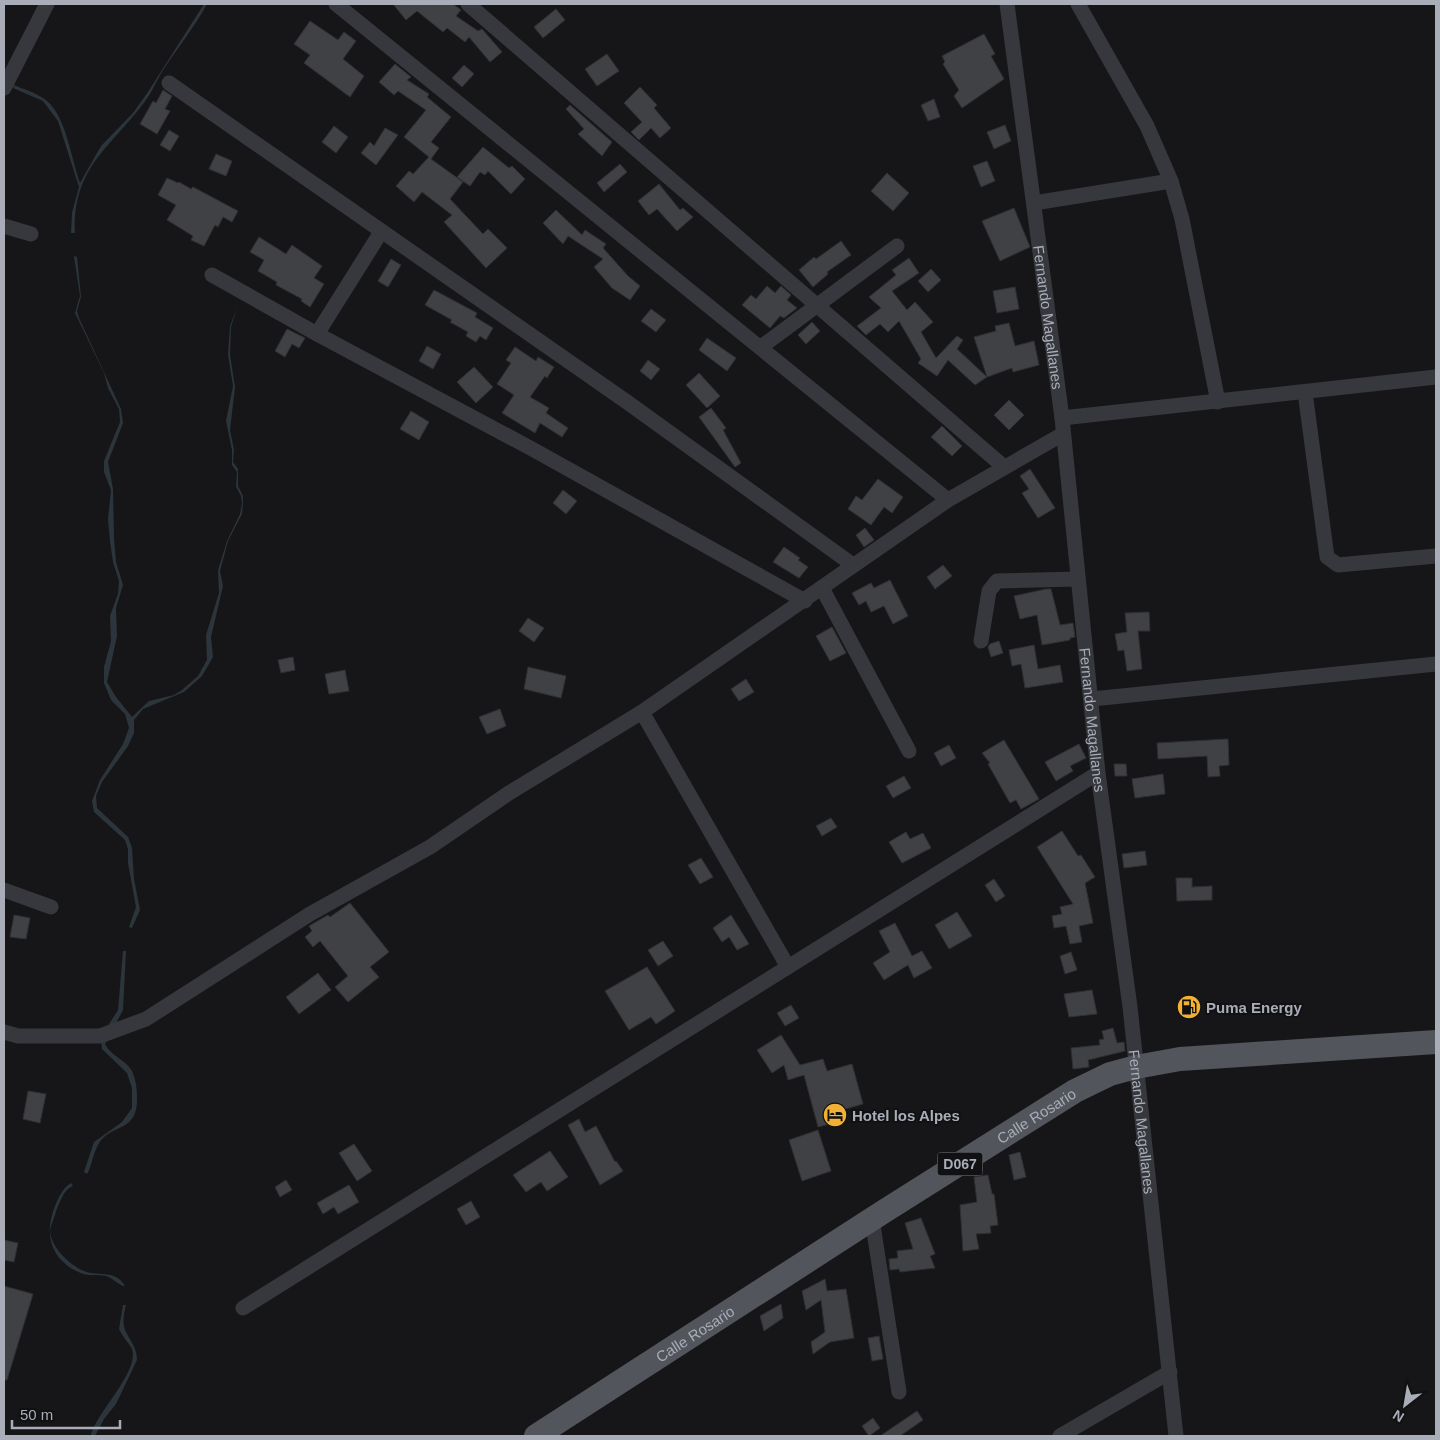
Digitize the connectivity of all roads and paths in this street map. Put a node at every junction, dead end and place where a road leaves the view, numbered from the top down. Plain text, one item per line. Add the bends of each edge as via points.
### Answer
1 (47, 4) edge
2 (336, 4) edge
3 (468, 4) edge
4 (1006, 4) edge
5 (1078, 4) edge
6 (169, 83) dead end
7 (4, 88) edge
8 (1170, 181) junction
9 (1034, 203) junction
10 (4, 226) edge
11 (381, 232) junction
12 (31, 234) dead end
13 (897, 246) dead end
14 (212, 275) dead end
15 (818, 304) junction
16 (317, 334) junction
17 (761, 347) junction
18 (1436, 377) edge
19 (1305, 392) junction
20 (1218, 402) junction
21 (1062, 418) junction
22 (1063, 434) junction
23 (1004, 467) junction
24 (948, 500) junction
25 (1436, 556) edge
26 (853, 565) junction
27 (1078, 579) junction
28 (822, 588) junction
29 (805, 601) junction
30 (981, 642) dead end
31 (1436, 664) edge
32 (1092, 699) junction
33 (642, 712) junction
34 (909, 751) dead end
35 (1098, 773) junction
36 (4, 890) edge
37 (51, 907) dead end
38 (788, 967) junction
39 (4, 1032) edge
40 (1436, 1042) edge
41 (1136, 1066) junction
42 (872, 1219) junction
43 (244, 1308) dead end
44 (1170, 1372) junction
45 (899, 1392) dead end
46 (536, 1436) edge
47 (1060, 1436) edge
48 (1176, 1436) edge

1 - 7 street
2 - 17 street
3 - 15 street
4 - 9 street, Fernando Magallanes
5 - 8 street via 1147,126
6 - 11 street
8 - 9 street
8 - 20 street via 1182,219
9 - 21 street, Fernando Magallanes
10 - 12 street
11 - 16 street
11 - 26 street via 627,402
13 - 15 street
14 - 16 street
15 - 17 street
15 - 23 street
16 - 29 street
17 - 24 street
18 - 19 street
19 - 20 street
19 - 25 street via 1330,561 1338,565
20 - 21 street
21 - 22 street, Fernando Magallanes
22 - 23 street
22 - 27 street, Fernando Magallanes
23 - 24 street
24 - 26 street
26 - 28 street
27 - 30 street via 997,581 989,591
27 - 32 street, Fernando Magallanes
28 - 29 street
28 - 34 street
29 - 33 street
31 - 32 street
32 - 35 street, Fernando Magallanes
33 - 38 street
33 - 39 street via 509,793 430,847 310,914 146,1019 100,1036 18,1036
35 - 38 street
35 - 41 street, Fernando Magallanes
36 - 37 street
38 - 43 street
40 - 41 main road, Calle Rosario / D067 via 1236,1054
41 - 42 main road, Calle Rosario / D067 via 1075,1091
41 - 44 street, Fernando Magallanes
42 - 45 street
42 - 46 main road, Calle Rosario / D067
44 - 47 street
44 - 48 street, Fernando Magallanes

